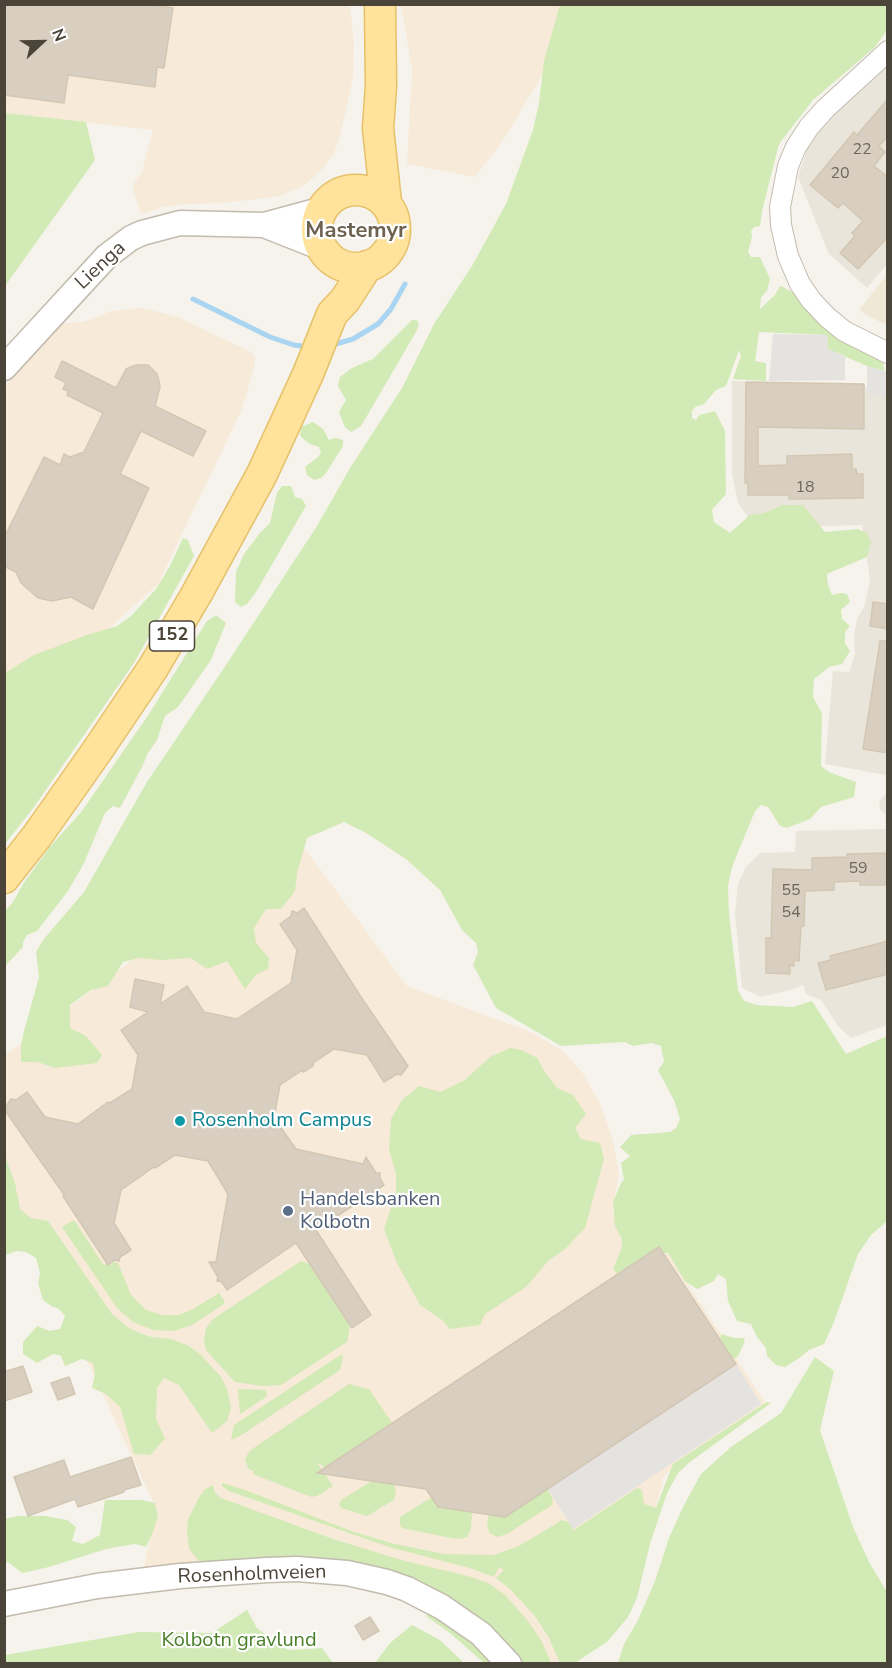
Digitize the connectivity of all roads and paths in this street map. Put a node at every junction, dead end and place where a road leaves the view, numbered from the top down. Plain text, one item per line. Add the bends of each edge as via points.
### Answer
1 (380, 4) edge
2 (888, 51) edge
3 (378, 128) junction
4 (333, 201) junction
5 (386, 203) junction
6 (264, 225) junction
7 (329, 255) junction
8 (367, 266) junction
9 (332, 314) junction
10 (888, 353) edge
11 (4, 368) edge
12 (4, 878) edge
13 (4, 1604) edge
14 (509, 1664) edge

1 - 3 main road, 152
2 - 10 street via 809,127 788,166 780,207 788,256 811,300 844,331
3 - 4 main road, 152 via 361,166
3 - 5 main road, 152
4 - 5 main road via 362,190
4 - 6 street, Lienga
4 - 7 main road, 152 via 318,224
5 - 8 main road, 152 via 393,217 395,236 386,254
6 - 7 street, Lienga
6 - 11 street, Lienga via 180,223 131,238 100,263
7 - 8 main road via 345,266
7 - 9 main road, 152
8 - 9 main road, 152
9 - 12 main road, 152 via 252,493 164,650 91,760
13 - 14 street, Rosenholmveien via 97,1586 180,1576 277,1570 347,1573 387,1582 442,1606 480,1634

